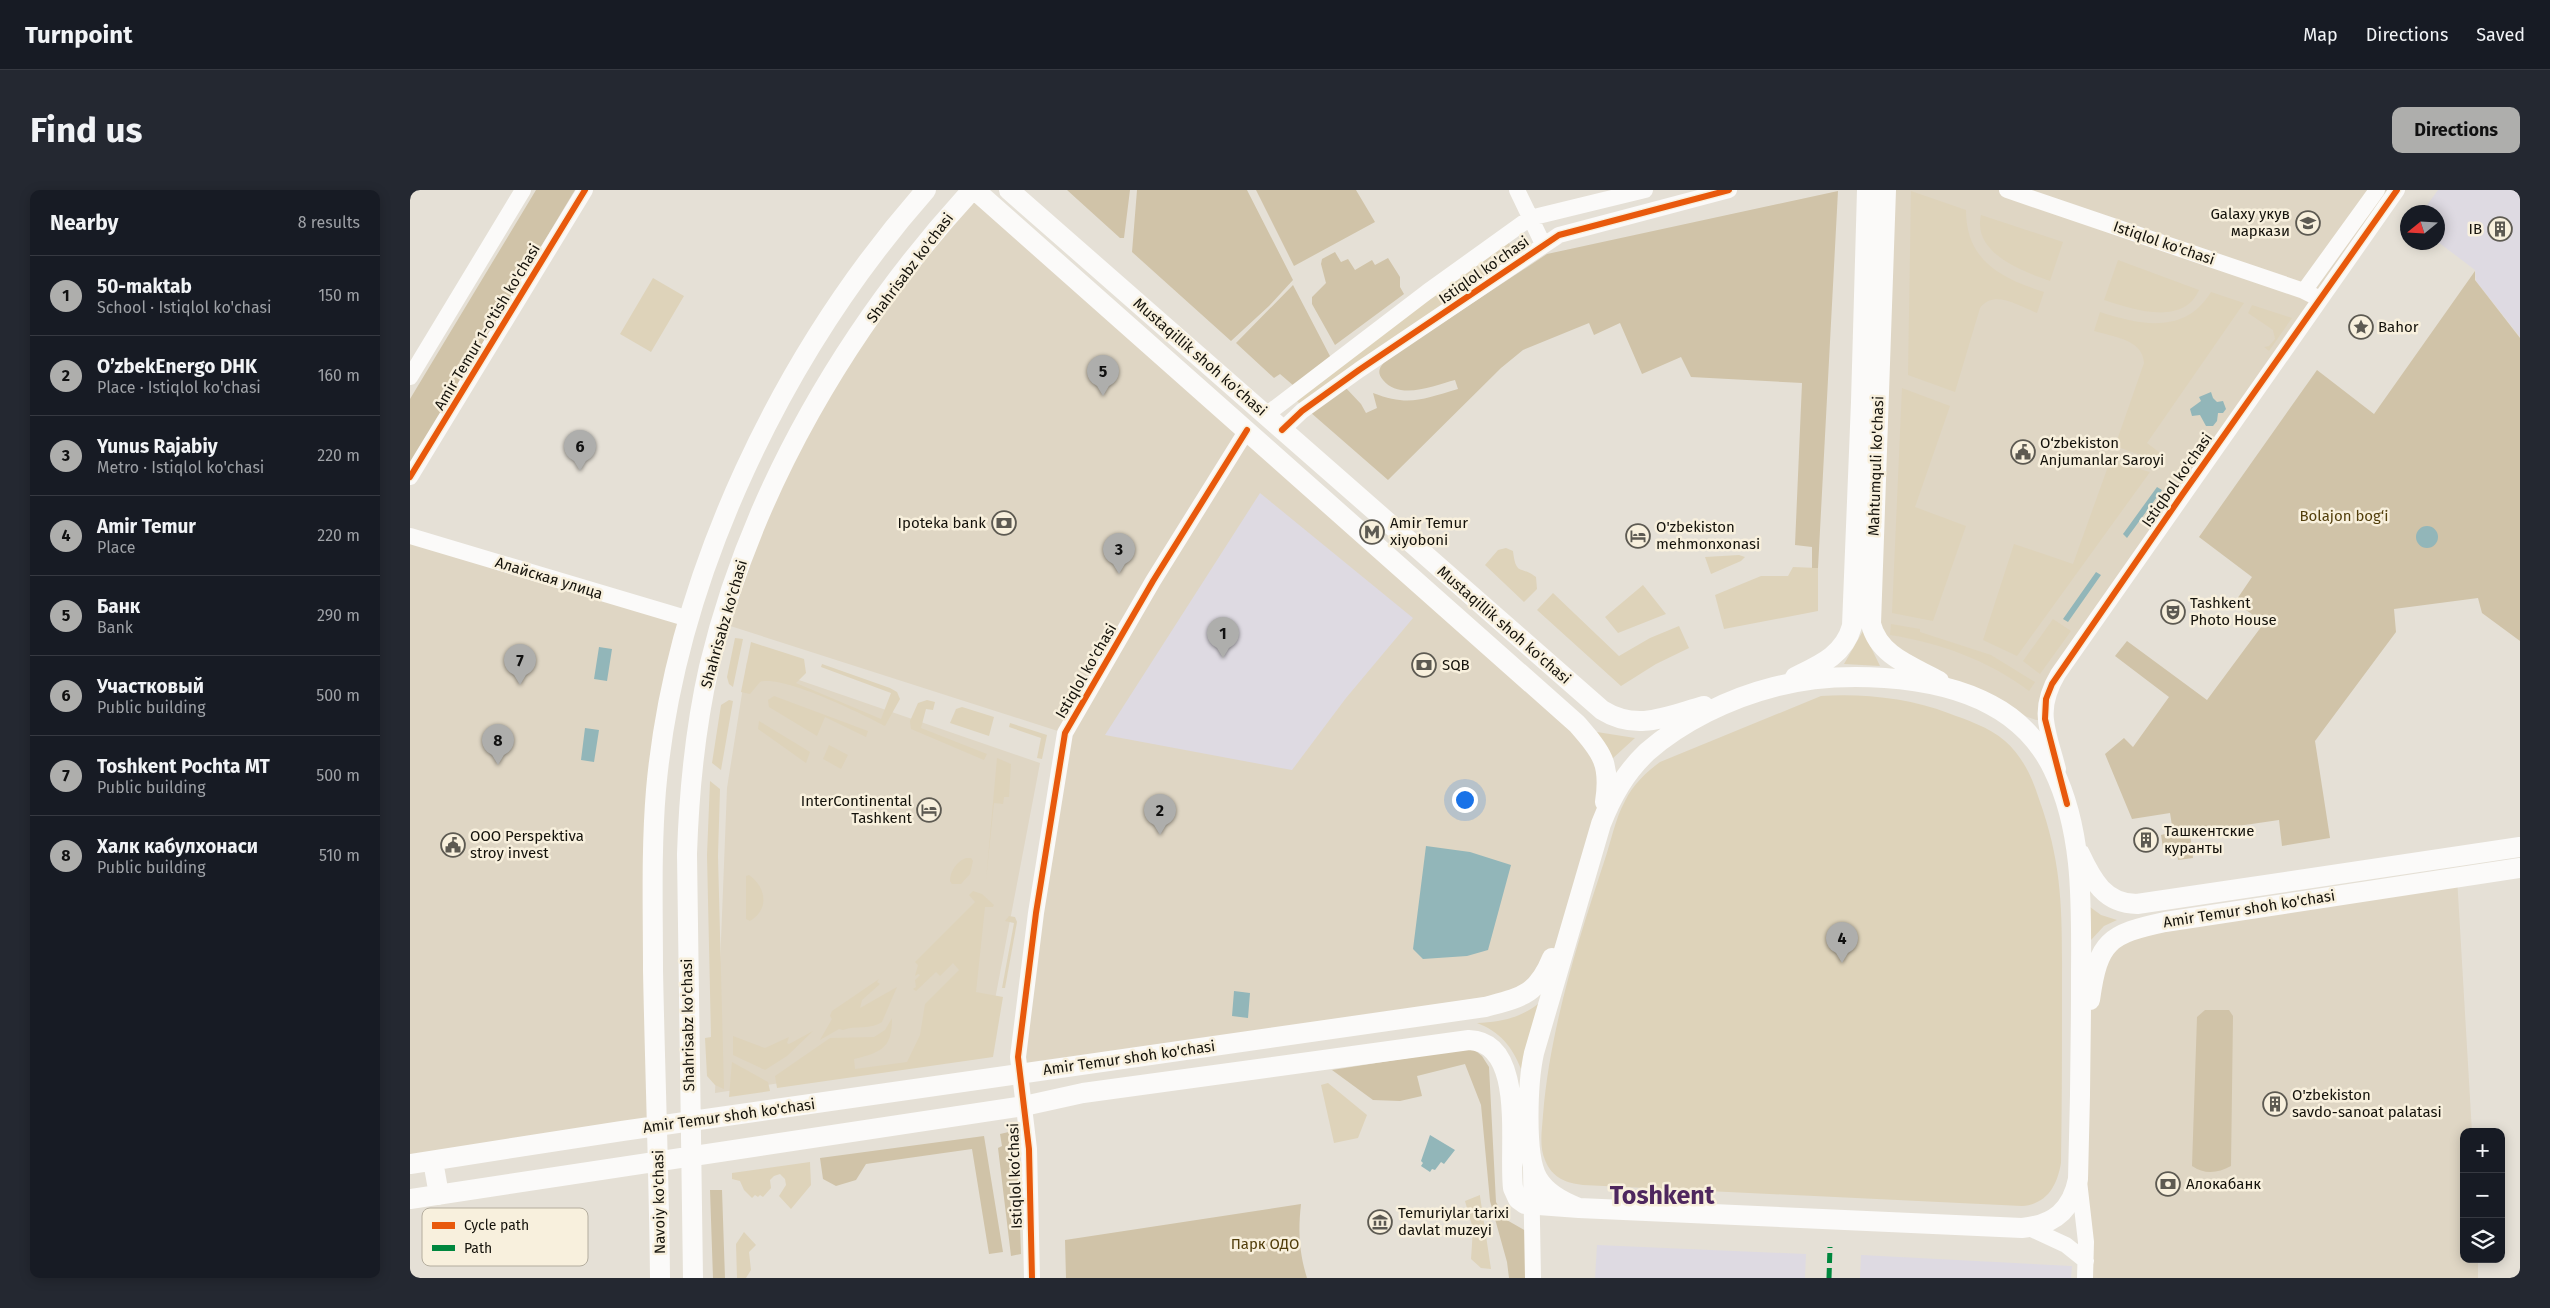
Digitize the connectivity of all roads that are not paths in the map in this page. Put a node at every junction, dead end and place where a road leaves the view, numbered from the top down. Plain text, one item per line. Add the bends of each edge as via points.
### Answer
1 (523, 190) edge
2 (585, 190) edge
3 (926, 190) edge
4 (973, 190) edge
5 (1009, 190) edge
6 (1517, 190) edge
7 (1645, 190) edge
8 (1726, 190) edge
9 (1867, 190) edge
10 (1886, 190) edge
11 (2007, 190) edge
12 (2377, 190) edge
13 (2397, 190) edge
14 (1530, 218) junction
15 (1543, 244) junction
16 (2304, 291) junction
17 (2320, 299) junction
18 (410, 377) edge
19 (1266, 415) junction
20 (1247, 430) junction
21 (1282, 430) junction
22 (410, 477) edge
23 (410, 536) edge
24 (689, 619) junction
25 (1769, 688) junction
26 (1960, 693) junction
27 (2067, 804) junction
28 (1601, 824) junction
29 (2075, 844) junction
30 (2520, 847) edge
31 (1589, 865) junction
32 (2520, 868) edge
33 (2081, 1066) junction
34 (1020, 1074) junction
35 (1024, 1106) junction
36 (690, 1121) junction
37 (656, 1126) junction
38 (1531, 1153) junction
39 (691, 1155) junction
40 (433, 1161) junction
41 (658, 1161) junction
42 (410, 1164) edge
43 (2078, 1179) junction
44 (439, 1195) junction
45 (410, 1199) edge
46 (1533, 1205) junction
47 (1579, 1208) junction
48 (2027, 1227) junction
49 (2086, 1261) junction
50 (660, 1278) edge
51 (693, 1278) edge
52 (1032, 1278) edge
53 (1534, 1278) edge
54 (2085, 1278) edge

1 - 18 street
2 - 22 street, Amir Temur 1-o'tish ko'chasi
3 - 24 main road, Shahrisabz ko'chasi via 848,293 778,405 730,504
4 - 20 main road, Mustaqillik shoh ko'chasi
4 - 36 main road, Shahrisabz ko'chasi via 924,245 884,300 808,418 756,523 719,630 698,730 688,823 686,917
5 - 19 main road, Mustaqillik shoh ko'chasi
6 - 14 street
7 - 14 street, Istiqlol ko'chasi
8 - 15 street, Istiqlol ko'chasi via 1559,235
9 - 25 main road, Mahtumquli ko'chasi via 1852,626 1847,640 1830,659
10 - 26 main road, Mahtumquli ko'chasi via 1871,624 1878,642 1888,653
11 - 16 street, Istiqlol ko'chasi
12 - 16 street
13 - 17 street, Istiqbol ko'chasi
14 - 15 street
14 - 19 street, Istiqlol ko'chasi
15 - 21 street, Istiqlol ko'chasi via 1359,370 1302,411
16 - 17 street, Istiqlol ko'chasi
17 - 27 street, Istiqbol ko'chasi via 2052,684 2046,699 2045,719
19 - 21 main road, Mustaqillik shoh ko'chasi
20 - 28 main road, Mustaqillik shoh ko'chasi via 1577,724 1597,749 1607,769
20 - 34 street, Istiqlol ko'chasi via 1153,581 1065,733 1036,913 1020,1035
21 - 25 main road, Mustaqillik shoh ko'chasi via 1610,715 1627,721 1648,721
23 - 24 street, Алайская улица
24 - 37 main road, Shahrisabz ko'chasi via 670,693 654,812
25 - 26 main road via 1819,679 1874,679 1925,684
25 - 28 main road via 1698,718 1657,744 1622,780
26 - 27 main road via 1991,704 2018,723 2053,768
27 - 29 main road
28 - 31 main road
29 - 30 main road, Amir Temur shoh ko'chasi via 2101,890 2118,901 2133,904
29 - 33 main road via 2081,937
31 - 34 main road, Amir Temur shoh ko'chasi via 1542,980 1527,992 1506,1001
31 - 38 main road via 1532,1064 1529,1094
32 - 33 main road, Amir Temur shoh ko'chasi via 2165,922 2119,935 2105,947 2096,972
33 - 43 main road
34 - 35 street, Istiqlol ko‘chasi
34 - 36 main road, Amir Temur shoh ko'chasi
35 - 39 main road, Amir Temur shoh ko'chasi
35 - 46 main road, Amir Temur shoh ko'chasi via 1083,1093 1220,1073 1476,1041 1496,1053 1507,1072 1513,1190 1519,1201
35 - 52 street, Istiqlol ko‘chasi via 1029,1149
36 - 37 main road, Amir Temur shoh ko'chasi
36 - 39 main road, Shahrisabz ko'chasi
37 - 40 main road, Amir Temur shoh ko'chasi
37 - 41 main road, Navoiy ko'chasi
38 - 46 street
38 - 47 main road via 1534,1172 1542,1185 1556,1198
39 - 41 main road, Amir Temur shoh ko'chasi
39 - 51 main road
40 - 42 main road, Amir Temur shoh ko'chasi
40 - 44 main road
41 - 44 main road, Amir Temur shoh ko'chasi
41 - 50 main road, Navoiy ko'chasi
43 - 48 main road via 2072,1200 2061,1215 2046,1223
43 - 49 street
44 - 45 main road, Amir Temur shoh ko'chasi
46 - 47 main road
46 - 53 street
47 - 48 main road
48 - 49 street via 2066,1245
49 - 54 street

